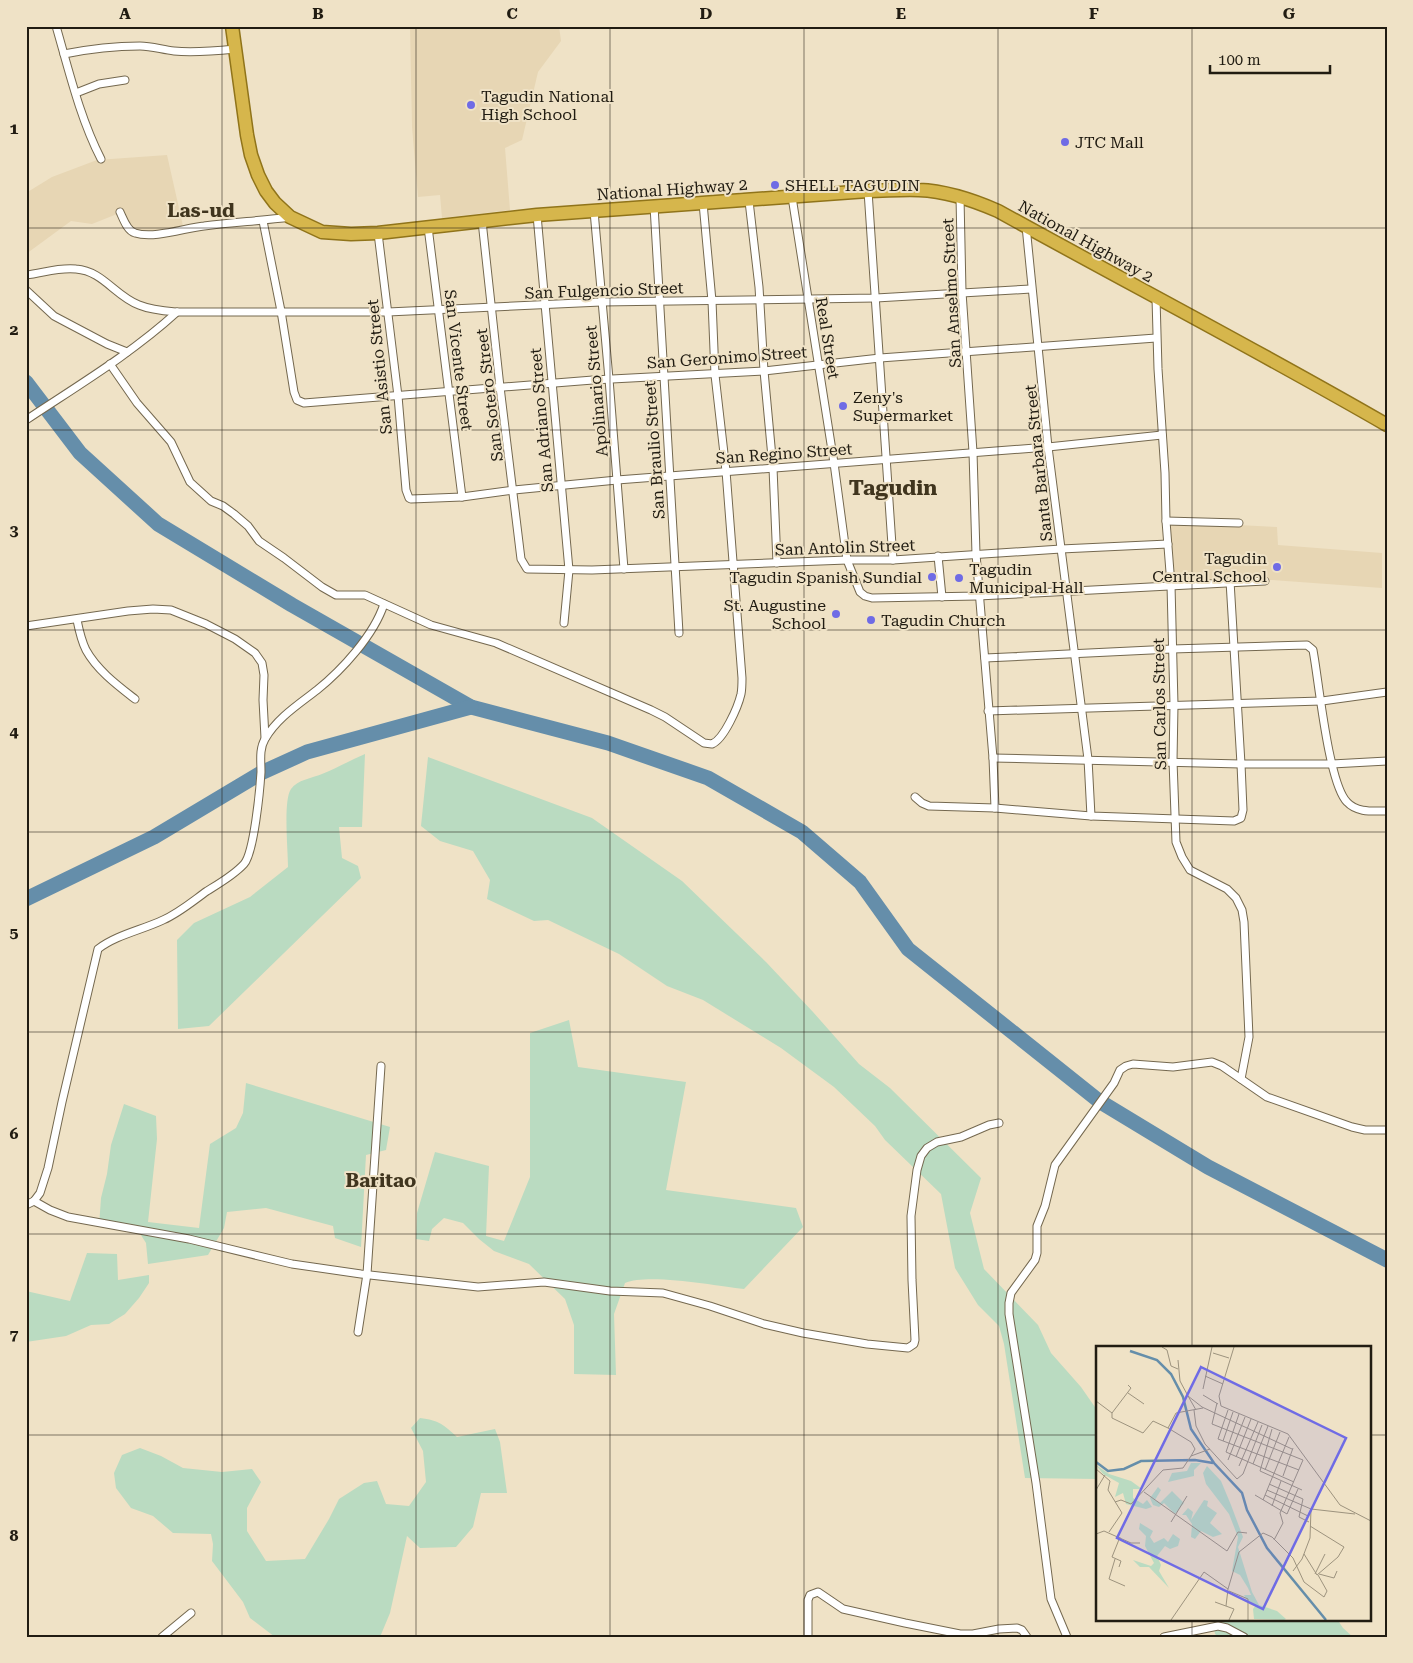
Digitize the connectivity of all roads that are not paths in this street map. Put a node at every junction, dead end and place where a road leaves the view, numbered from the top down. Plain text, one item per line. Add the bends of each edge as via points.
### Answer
1 (56, 26) edge
2 (232, 26) edge
3 (236, 49) junction
4 (64, 54) junction
5 (125, 80) dead end
6 (76, 93) junction
7 (101, 159) dead end
8 (868, 191) junction
9 (792, 197) junction
10 (960, 197) junction
11 (749, 201) junction
12 (703, 203) junction
13 (654, 206) junction
14 (594, 211) junction
15 (120, 212) dead end
16 (537, 215) junction
17 (290, 217) junction
18 (263, 221) junction
19 (482, 221) junction
20 (1026, 226) junction
21 (428, 227) junction
22 (378, 232) junction
23 (26, 275) edge
24 (1031, 289) junction
25 (26, 290) edge
26 (962, 292) junction
27 (876, 298) junction
28 (1156, 298) junction
29 (760, 299) junction
30 (807, 299) junction
31 (712, 301) junction
32 (601, 302) junction
33 (659, 302) junction
34 (544, 306) junction
35 (493, 307) junction
36 (439, 310) junction
37 (281, 311) junction
38 (177, 312) junction
39 (388, 312) junction
40 (1156, 338) junction
41 (1038, 346) junction
42 (127, 352) junction
43 (967, 352) junction
44 (880, 358) junction
45 (818, 364) junction
46 (107, 365) junction
47 (764, 371) junction
48 (715, 375) junction
49 (663, 376) junction
50 (610, 379) junction
51 (551, 383) junction
52 (500, 387) junction
53 (450, 391) junction
54 (398, 396) junction
55 (26, 420) edge
56 (1387, 425) edge
57 (1162, 434) junction
58 (1048, 447) junction
59 (973, 452) junction
60 (887, 459) junction
61 (834, 464) junction
62 (773, 468) junction
63 (726, 471) junction
64 (669, 476) junction
65 (617, 480) junction
66 (561, 485) junction
67 (514, 490) junction
68 (462, 497) junction
69 (409, 498) joint
70 (1166, 521) junction
71 (1239, 523) dead end
72 (1168, 544) junction
73 (1061, 548) junction
74 (976, 554) junction
75 (938, 556) junction
76 (847, 560) junction
77 (893, 560) junction
78 (777, 563) junction
79 (734, 565) junction
80 (524, 566) joint
81 (676, 567) junction
82 (624, 569) junction
83 (569, 570) junction
84 (1230, 581) junction
85 (1265, 581) dead end
86 (1171, 585) junction
87 (1067, 592) junction
88 (978, 596) junction
89 (942, 597) junction
90 (384, 604) junction
91 (77, 620) junction
92 (564, 623) dead end
93 (26, 626) edge
94 (679, 633) dead end
95 (1234, 647) junction
96 (1172, 649) junction
97 (1074, 653) junction
98 (984, 658) junction
99 (1387, 692) edge
100 (135, 699) dead end
101 (1322, 701) junction
102 (1237, 704) junction
103 (1174, 705) junction
104 (1080, 707) junction
105 (988, 711) junction
106 (265, 738) junction
107 (993, 758) junction
108 (1088, 759) junction
109 (1173, 761) junction
110 (1387, 761) edge
111 (1241, 764) junction
112 (1332, 764) junction
113 (915, 797) dead end
114 (995, 808) junction
115 (1387, 811) edge
116 (1091, 816) junction
117 (1175, 820) junction
118 (381, 1066) dead end
119 (1241, 1079) junction
120 (999, 1123) dead end
121 (1387, 1130) edge
122 (34, 1201) junction
123 (26, 1205) edge
124 (367, 1274) junction
125 (358, 1332) dead end
126 (190, 1613) dead end
127 (162, 1637) edge
128 (808, 1637) edge
129 (1028, 1637) edge
130 (1067, 1637) edge
131 (1164, 1637) edge
132 (1244, 1637) edge

1 - 4 street
2 - 3 highway, National Highway 2
3 - 4 street via 175,51 131,46
3 - 17 highway, National Highway 2 via 251,155 266,190
4 - 6 street
5 - 6 street via 99,84
6 - 7 street
8 - 9 highway, National Highway 2
8 - 10 highway, National Highway 2 via 919,190
8 - 27 street
9 - 11 highway, National Highway 2
9 - 30 street, Real Street
10 - 20 highway, National Highway 2
10 - 26 street, San Anselmo Street
11 - 12 highway, National Highway 2
11 - 29 street
12 - 13 highway, National Highway 2
12 - 31 street
13 - 14 highway, National Highway 2
13 - 33 street, San Braulio Street
14 - 16 highway, National Highway 2
14 - 32 street, Apolinario Street
15 - 18 street via 131,231 148,235
16 - 19 highway, National Highway 2
16 - 34 street, San Adriano Street
17 - 18 street
17 - 22 highway, National Highway 2 via 322,232
18 - 37 street
19 - 21 highway, National Highway 2
19 - 35 street, San Sotero Street
20 - 24 street, Santa Barbara Street
20 - 28 highway, National Highway 2
21 - 22 highway, National Highway 2
21 - 36 street, San Vicente Street
22 - 39 street, San Asistio Street
23 - 38 street, San Fulgencio Street via 54,269 91,272 139,306
24 - 26 street, San Fulgencio Street
24 - 41 street, Santa Barbara Street
25 - 42 street via 54,316
26 - 27 street, San Fulgencio Street
26 - 43 street, San Anselmo Street
27 - 30 street, San Fulgencio Street
27 - 44 street
28 - 40 street, San Carlos Street
28 - 56 highway, National Highway 2
29 - 30 street, San Fulgencio Street
29 - 31 street, San Fulgencio Street
29 - 47 street
30 - 45 street, Real Street
31 - 33 street, San Fulgencio Street
31 - 48 street
32 - 33 street, San Fulgencio Street
32 - 34 street, San Fulgencio Street
32 - 50 street, Apolinario Street
33 - 49 street, San Braulio Street
34 - 35 street, San Fulgencio Street
34 - 51 street, San Adriano Street
35 - 36 street, San Fulgencio Street
35 - 52 street, San Sotero Street
36 - 39 street, San Fulgencio Street
36 - 53 street, San Vicente Street
37 - 38 street, San Fulgencio Street
37 - 39 street, San Fulgencio Street
37 - 54 street, San Geronimo Street via 297,400
38 - 42 street
39 - 54 street, San Asistio Street
40 - 41 street, San Geronimo Street
40 - 57 street, San Carlos Street
41 - 43 street, San Geronimo Street
41 - 58 street, Santa Barbara Street
42 - 46 street
43 - 44 street, San Geronimo Street
43 - 59 street, San Anselmo Street
44 - 45 street, San Geronimo Street
44 - 60 street
45 - 47 street, San Geronimo Street
45 - 61 street, Real Street
46 - 55 street
46 - 90 street via 171,442 190,482 210,501 234,514 259,542 322,587 336,595 366,595
47 - 48 street, San Geronimo Street
47 - 62 street
48 - 49 street, San Geronimo Street
48 - 63 street
49 - 50 street, San Geronimo Street
49 - 64 street, San Braulio Street
50 - 51 street, San Geronimo Street
50 - 65 street, Apolinario Street
51 - 52 street, San Geronimo Street
51 - 66 street, San Adriano Street
52 - 53 street, San Geronimo Street
52 - 67 street, San Sotero Street
53 - 54 street, San Geronimo Street
53 - 68 street, San Vicente Street
54 - 69 street, San Asistio Street
57 - 58 street, San Regino Street
57 - 70 street, San Carlos Street
58 - 59 street, San Regino Street
58 - 73 street, Santa Barbara Street
59 - 60 street, San Regino Street
59 - 74 street, San Anselmo Street
60 - 61 street, San Regino Street
60 - 77 street
61 - 62 street, San Regino Street
61 - 76 street, Real Street
62 - 63 street, San Regino Street
62 - 78 street
63 - 64 street, San Regino Street
63 - 79 street
64 - 65 street, San Regino Street
64 - 81 street, San Braulio Street
65 - 66 street, San Regino Street
65 - 82 street, Apolinario Street
66 - 67 street, San Regino Street
66 - 83 street, San Adriano Street
67 - 68 street, San Regino Street
67 - 80 street, San Sotero Street
68 - 69 street, San Regino Street
70 - 71 street
70 - 72 street, San Carlos Street
72 - 73 street, San Antolin Street
72 - 86 street, San Carlos Street
73 - 74 street, San Antolin Street
73 - 87 street, Santa Barbara Street
74 - 75 street, San Antolin Street
74 - 88 street, San Anselmo Street
75 - 77 street, San Antolin Street
75 - 89 street
76 - 77 street, San Antolin Street
76 - 78 street, San Antolin Street
76 - 89 street, Real Street via 856,585 865,596
78 - 79 street, San Antolin Street
79 - 81 street, San Antolin Street
79 - 90 street via 741,693 735,712 719,739 708,744 651,710 511,649 431,625
80 - 83 street, San Antolin Street via 530,570
81 - 82 street, San Antolin Street
81 - 94 street, San Braulio Street
82 - 83 street, San Antolin Street
83 - 92 street, San Adriano Street
84 - 85 street
84 - 86 street
84 - 95 street
86 - 87 street
86 - 96 street, San Carlos Street
87 - 88 street
87 - 97 street, Santa Barbara Street
88 - 89 street
88 - 98 street, San Anselmo Street
90 - 106 street via 376,624 346,662 279,720
91 - 93 street
91 - 100 street via 91,659 110,680
91 - 106 street via 128,611 171,610 236,639 255,652 262,663
95 - 96 street
95 - 101 street via 1302,644 1310,647
95 - 102 street
96 - 97 street
96 - 103 street, San Carlos Street
97 - 98 street
97 - 104 street, Santa Barbara Street
98 - 105 street, San Anselmo Street
99 - 101 street
101 - 102 street
101 - 112 street
102 - 103 street
102 - 111 street
103 - 104 street
103 - 109 street, San Carlos Street
104 - 105 street
104 - 108 street, Santa Barbara Street
105 - 107 street, San Anselmo Street
106 - 122 street via 261,748 253,836 246,863 164,920 98,949 48,1168 40,1194
107 - 108 street
107 - 114 street, San Anselmo Street
108 - 109 street
108 - 116 street, Santa Barbara Street
109 - 111 street
109 - 117 street, San Carlos Street
110 - 112 street
111 - 112 street
111 - 117 street via 1241,818 1234,821
112 - 115 street via 1340,791 1354,808
113 - 114 street via 929,806
114 - 116 street
116 - 117 street
117 - 119 street, San Carlos Street via 1176,842 1185,864 1196,874 1227,889 1242,910 1248,1037
118 - 124 street
119 - 121 street via 1267,1097 1298,1109 1365,1130
119 - 130 street via 1212,1062 1173,1067 1133,1064 1120,1070 1114,1084 1055,1164 1037,1226 1034,1260 1011,1293 1009,1314 1051,1598
120 - 124 street via 937,1142 921,1156 911,1216 915,1340 908,1348 803,1334 663,1294 544,1282 478,1287
122 - 123 street
122 - 124 street via 68,1217 189,1239 292,1264
124 - 125 street
126 - 127 street
128 - 129 street via 808,1600 810,1595 818,1592 843,1609 871,1616 960,1634 1017,1628
131 - 132 street via 1218,1626

